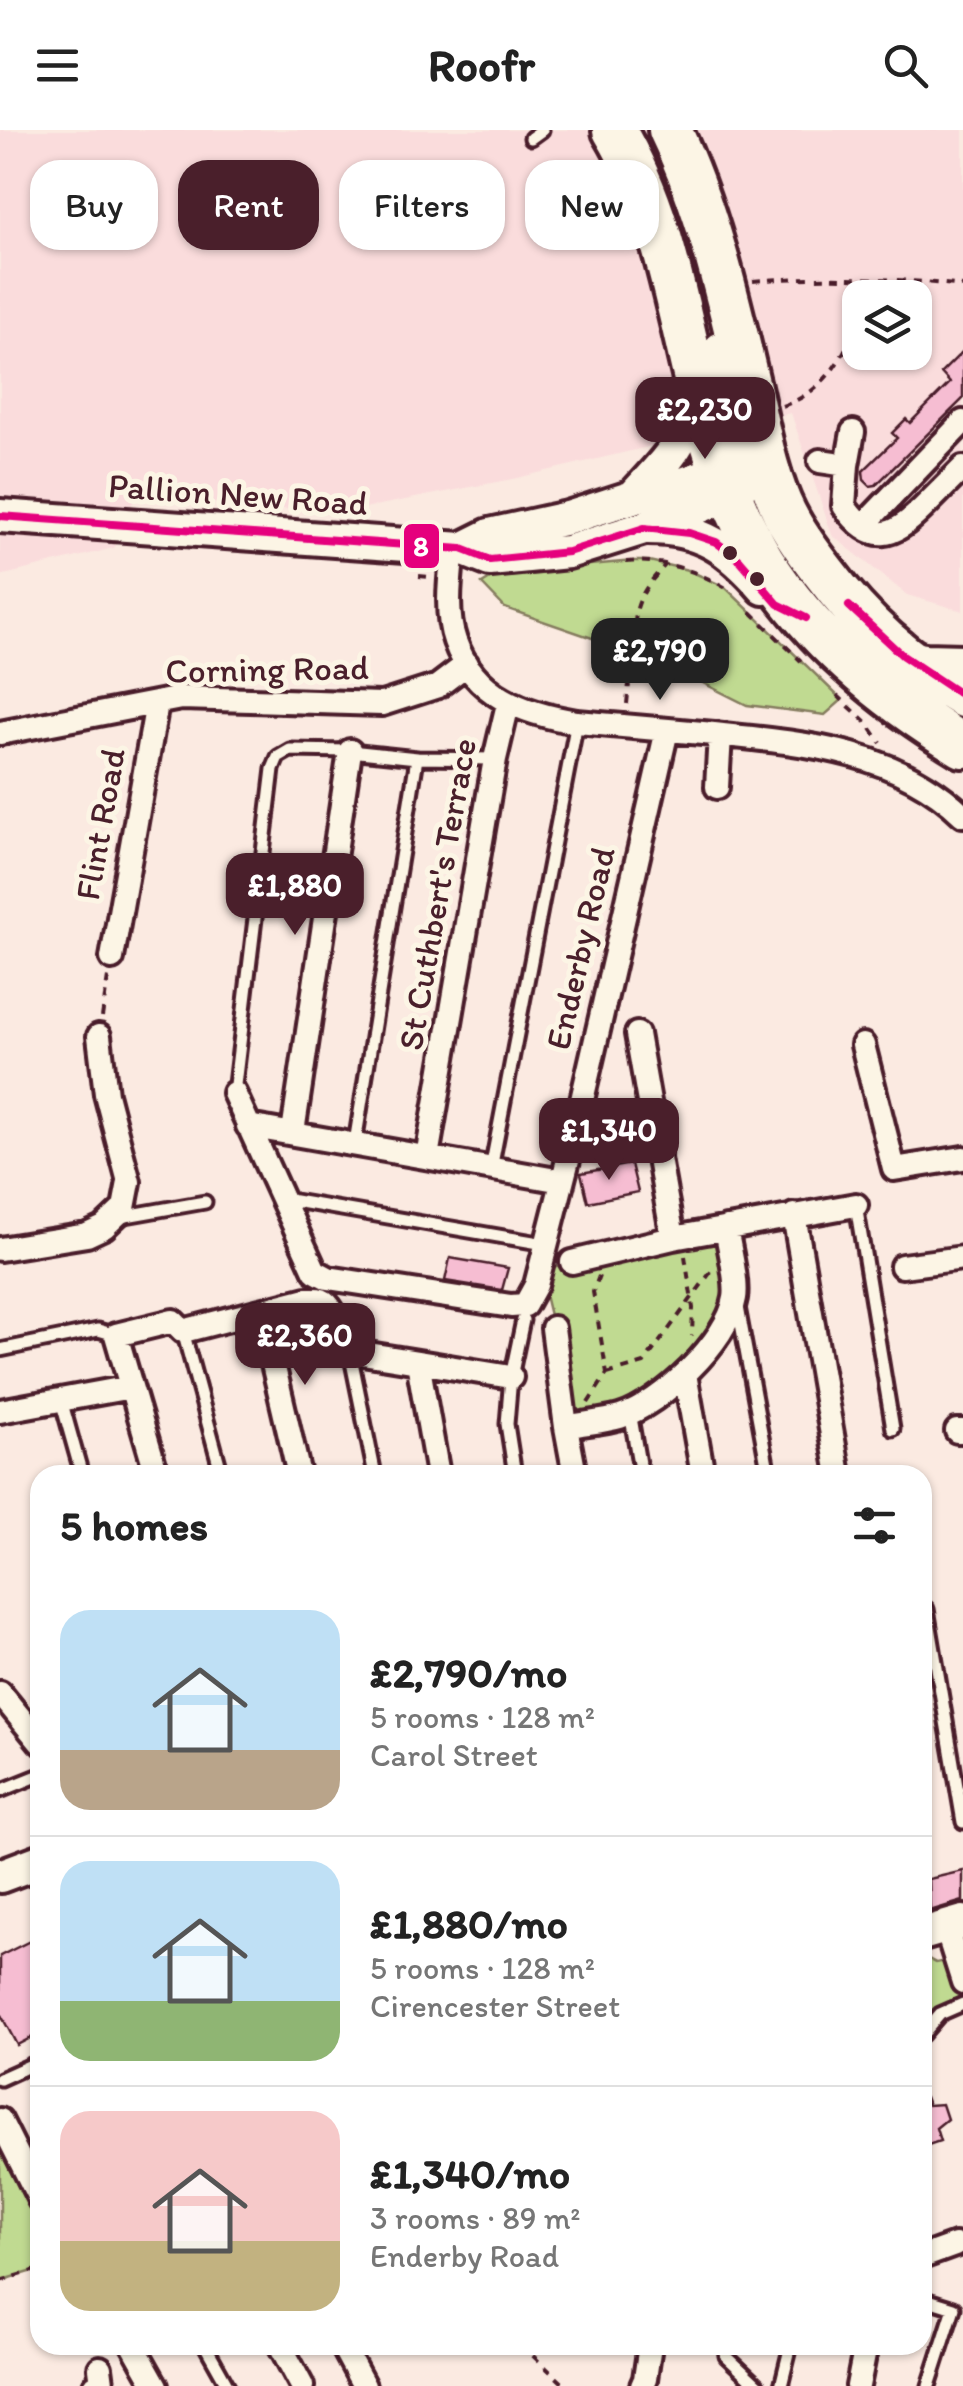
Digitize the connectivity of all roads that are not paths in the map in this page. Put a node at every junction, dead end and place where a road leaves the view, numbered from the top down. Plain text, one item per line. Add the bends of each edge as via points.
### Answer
1 (542, 130) edge
2 (614, 130) edge
3 (670, 130) edge
4 (531, 138) dead end
5 (696, 386) junction
6 (963, 422) edge
7 (853, 432) dead end
8 (820, 461) dead end
9 (847, 465) junction
10 (963, 468) edge
11 (742, 478) junction
12 (638, 512) junction
13 (0, 516) edge
14 (863, 526) junction
15 (457, 549) junction
16 (806, 618) junction
17 (903, 656) junction
18 (963, 660) edge
19 (466, 664) junction
20 (963, 696) edge
21 (157, 704) junction
22 (508, 704) junction
23 (577, 722) junction
24 (667, 730) junction
25 (0, 733) edge
26 (720, 735) junction
27 (958, 741) edge
28 (350, 751) junction
29 (417, 758) junction
30 (494, 759) junction
31 (717, 788) dead end
32 (960, 812) edge
33 (112, 958) road end
34 (636, 1034) dead end
35 (99, 1036) road end
36 (863, 1044) dead end
37 (234, 1093) joint
38 (248, 1126) junction
39 (293, 1132) junction
40 (630, 1133) dead end
41 (355, 1143) junction
42 (571, 1148) junction
43 (427, 1156) junction
44 (963, 1158) edge
45 (492, 1169) junction
46 (562, 1181) junction
47 (283, 1200) junction
48 (205, 1202) dead end
49 (856, 1205) joint
50 (794, 1215) junction
51 (116, 1218) junction
52 (728, 1237) junction
53 (678, 1238) junction
54 (545, 1244) junction
55 (0, 1249) edge
56 (963, 1258) edge
57 (584, 1259) road end
58 (902, 1266) dead end
59 (736, 1296) junction
60 (261, 1312) junction
61 (522, 1320) dead end
62 (553, 1328) dead end
63 (184, 1332) junction
64 (116, 1334) junction
65 (0, 1350) edge
66 (350, 1351) junction
67 (418, 1362) junction
68 (688, 1370) junction
69 (511, 1378) junction
70 (131, 1387) junction
71 (62, 1400) junction
72 (0, 1411) edge
73 (630, 1412) junction
74 (570, 1426) junction
75 (894, 1429) dead end
76 (79, 1465) edge
77 (153, 1465) edge
78 (219, 1465) edge
79 (297, 1465) edge
80 (373, 1465) edge
81 (436, 1465) edge
82 (514, 1465) edge
83 (574, 1465) edge
84 (639, 1465) edge
85 (702, 1465) edge
86 (767, 1465) edge
87 (838, 1465) edge
88 (932, 1639) edge
89 (0, 1693) edge
90 (8, 1716) edge
91 (30, 1734) edge
92 (30, 1779) edge
93 (0, 1790) edge
94 (963, 1822) edge
95 (30, 1864) edge
96 (0, 1876) edge
97 (944, 1928) edge
98 (963, 1982) edge
99 (963, 2004) edge
100 (932, 2023) edge
101 (30, 2066) edge
102 (0, 2079) edge
103 (0, 2120) edge
104 (30, 2159) edge
105 (956, 2245) dead end
106 (932, 2254) edge
107 (932, 2301) edge
108 (139, 2355) edge
109 (211, 2355) edge
110 (285, 2355) edge
111 (347, 2355) edge
112 (649, 2355) edge
113 (726, 2355) edge
114 (789, 2355) edge
115 (864, 2355) edge
116 (647, 2384) edge
117 (156, 2386) edge
118 (228, 2386) edge
119 (302, 2386) edge
120 (364, 2386) edge
121 (758, 2386) edge
122 (781, 2386) edge
123 (858, 2386) edge
124 (929, 2386) edge

1 - 4 lane
2 - 5 highway via 666,252
3 - 11 highway via 727,295
5 - 11 highway
5 - 12 street via 690,420
6 - 14 street
7 - 9 street
8 - 9 street
9 - 14 street via 844,506
10 - 14 street via 904,528 885,534
11 - 12 street
11 - 16 highway via 763,560
11 - 17 highway via 785,515 849,606
12 - 15 street via 568,518
12 - 16 street via 716,542 778,604
13 - 15 street, Pallion New Road
15 - 19 street via 450,613
16 - 27 highway via 894,700
17 - 18 street
17 - 20 highway
19 - 21 street, Corning Road via 438,686 382,704 181,698
19 - 22 street
21 - 25 street, Corning Road
21 - 33 street, Flint Road
22 - 23 street
22 - 30 street, St Cuthbert's Terrace
23 - 24 street
23 - 45 lane
24 - 26 street
24 - 42 street, Enderby Road
26 - 31 street
26 - 32 street via 796,742 878,762
28 - 29 lane
28 - 37 lane via 290,750 278,757
28 - 39 street
29 - 30 lane
29 - 41 lane
30 - 43 street, St Cuthbert's Terrace
34 - 53 street
35 - 51 street via 129,1182
36 - 44 street via 894,1169
37 - 38 street
38 - 39 street
38 - 47 street
39 - 41 street
40 - 42 street
41 - 43 street
42 - 46 street, Enderby Road
43 - 45 street
45 - 46 street
46 - 54 street, Enderby Road
47 - 54 lane
47 - 54 street, Enderby Road via 315,1271 328,1278 525,1304
48 - 51 lane
49 - 50 street
49 - 75 lane
50 - 52 street
50 - 87 street
51 - 55 street via 87,1235
52 - 53 street
52 - 59 street
53 - 57 street
56 - 58 street
59 - 68 street via 715,1343
59 - 86 lane
60 - 63 street
60 - 66 street via 325,1302
60 - 79 street
61 - 69 lane
62 - 74 street
63 - 64 street via 173,1321
63 - 78 lane
64 - 65 lane via 98,1330
64 - 70 street
66 - 67 street
66 - 80 lane
67 - 69 street
67 - 81 street
68 - 73 street
68 - 85 street
69 - 82 lane via 507,1424
70 - 71 street
70 - 77 street
71 - 72 street
71 - 76 lane
73 - 74 street
73 - 84 lane
74 - 83 street
88 - 94 lane
89 - 90 street
90 - 91 street
92 - 93 lane
95 - 96 street
97 - 98 street
99 - 100 lane
101 - 102 lane
103 - 104 street
105 - 106 street
107 - 124 lane via 954,2308
108 - 117 street
109 - 118 lane
110 - 119 street
111 - 120 street
112 - 116 street
113 - 121 lane
114 - 122 lane
115 - 123 street

